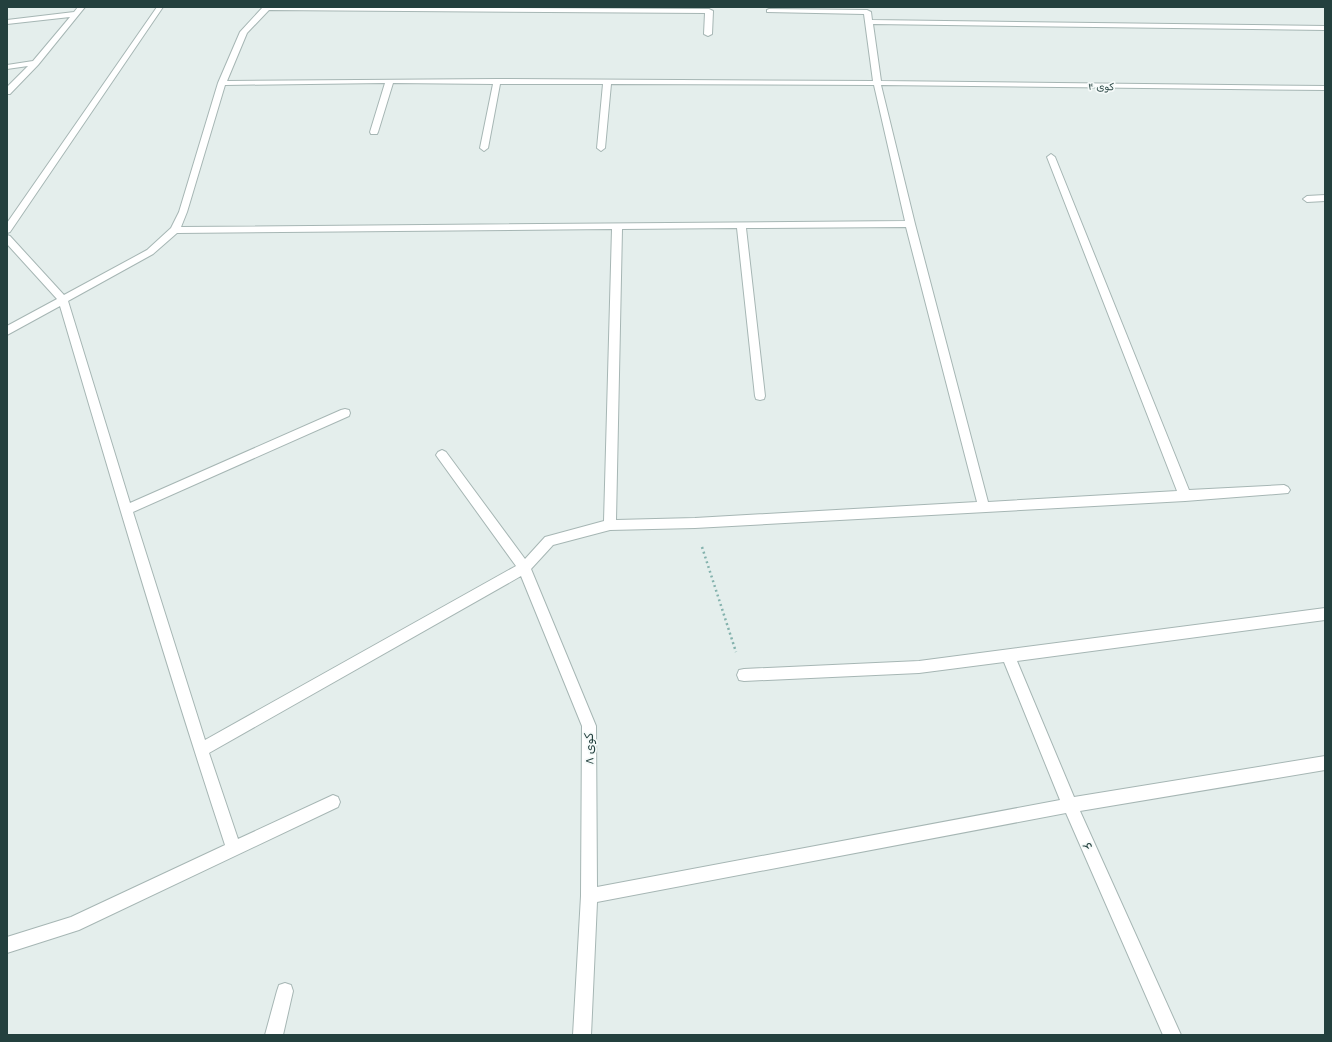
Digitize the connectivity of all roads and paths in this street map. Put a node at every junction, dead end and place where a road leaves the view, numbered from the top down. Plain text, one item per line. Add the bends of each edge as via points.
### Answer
1 (82, 7) edge
2 (160, 7) edge
3 (267, 8) edge
4 (769, 11) dead end
5 (77, 14) junction
6 (7, 22) edge
7 (869, 22) junction
8 (1325, 28) edge
9 (708, 34) dead end
10 (35, 63) junction
11 (7, 67) edge
12 (390, 81) junction
13 (497, 81) junction
14 (222, 83) junction
15 (607, 83) junction
16 (877, 84) junction
17 (1325, 88) edge
18 (7, 92) edge
19 (374, 132) dead end
20 (484, 148) dead end
21 (601, 148) dead end
22 (1051, 157) dead end
23 (1325, 198) edge
24 (1307, 199) dead end
25 (910, 224) junction
26 (741, 225) junction
27 (618, 226) junction
28 (7, 230) edge
29 (175, 230) junction
30 (7, 238) edge
31 (63, 300) junction
32 (7, 331) edge
33 (760, 396) dead end
34 (345, 413) dead end
35 (442, 455) dead end
36 (1284, 490) dead end
37 (1185, 496) junction
38 (984, 507) junction
39 (126, 510) junction
40 (695, 523) junction
41 (610, 525) junction
42 (524, 568) junction
43 (1325, 614) edge
44 (1008, 656) junction
45 (744, 675) joint
46 (201, 750) junction
47 (1325, 763) edge
48 (333, 802) dead end
49 (1070, 806) junction
50 (234, 849) junction
51 (589, 896) junction
52 (7, 945) edge
53 (285, 991) dead end
54 (274, 1035) edge
55 (582, 1035) edge
56 (1172, 1035) edge

1 - 5 street
2 - 28 street
3 - 9 street via 709,11
3 - 14 street via 244,32
4 - 7 street via 867,12
5 - 6 street
5 - 10 street
7 - 8 street
7 - 16 street
10 - 11 street
10 - 18 street
12 - 13 street, کوی ۴
12 - 14 street, کوی ۴
12 - 19 street
13 - 15 street, کوی ۴
13 - 20 street
14 - 29 street via 183,212
15 - 16 street, کوی ۴
15 - 21 street
16 - 17 street, کوی ۴
16 - 25 street
22 - 37 street
23 - 24 street
25 - 26 street
25 - 38 street
26 - 27 street
26 - 33 street
27 - 29 street
27 - 41 street
29 - 31 street via 150,252
30 - 31 street
31 - 32 street
31 - 39 street
34 - 39 street
35 - 42 street, کوی ۸
36 - 37 street
37 - 38 street
38 - 40 street
39 - 46 street
40 - 41 street
40 - 45 path
41 - 42 street via 549,541
42 - 46 street
42 - 51 street, کوی ۸ via 589,726
43 - 44 street
44 - 45 street via 918,667
44 - 49 street, ۶
46 - 50 street
47 - 49 street
48 - 50 street
49 - 51 street
49 - 56 street, ۶
50 - 52 street via 73,924
51 - 55 street, کوی ۸
53 - 54 street

